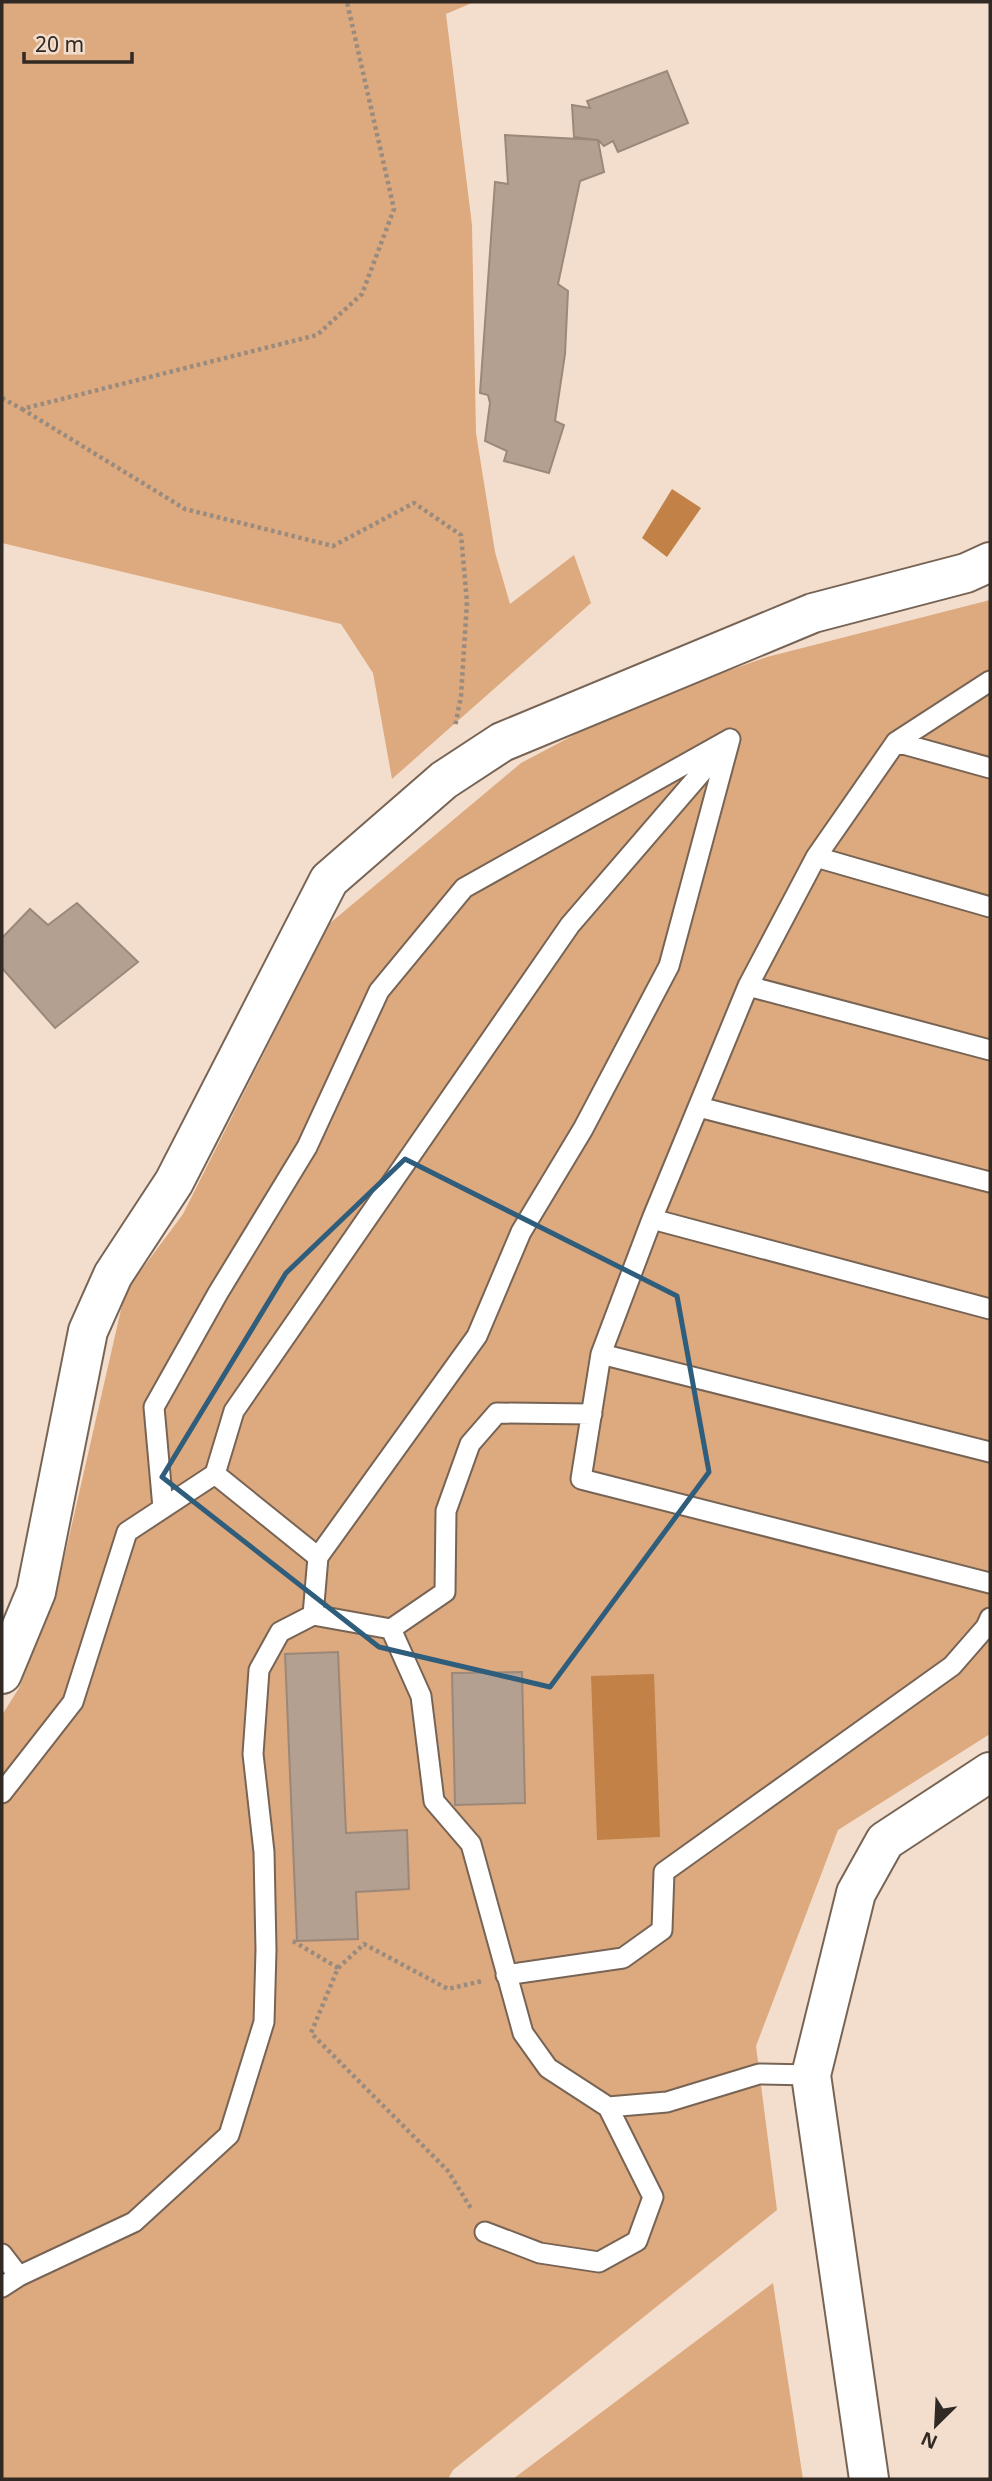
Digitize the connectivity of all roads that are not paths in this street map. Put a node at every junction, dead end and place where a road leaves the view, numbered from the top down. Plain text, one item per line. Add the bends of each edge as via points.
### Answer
1 (990, 562) edge
2 (990, 681) edge
3 (730, 739) junction
4 (896, 742) junction
5 (990, 768) edge
6 (816, 857) junction
7 (990, 907) edge
8 (748, 986) junction
9 (990, 1050) edge
10 (699, 1107) junction
11 (990, 1182) edge
12 (652, 1219) junction
13 (990, 1309) edge
14 (601, 1354) junction
15 (592, 1414) junction
16 (990, 1452) edge
17 (215, 1474) junction
18 (163, 1508) junction
19 (318, 1557) junction
20 (990, 1583) edge
21 (313, 1615) junction
22 (990, 1618) edge
23 (391, 1629) junction
24 (2, 1674) edge
25 (990, 1772) edge
26 (2, 1793) edge
27 (506, 1975) junction
28 (811, 2075) junction
29 (608, 2107) junction
30 (485, 2232) road end
31 (2, 2254) edge
32 (19, 2276) junction
33 (2, 2287) edge
34 (869, 2479) edge

1 - 24 street via 966,573 813,613 502,742 444,780 328,880 174,1182 113,1275 88,1331 36,1592
2 - 4 lane
3 - 17 lane via 563,936 234,1411
3 - 18 lane via 464,888 379,991 307,1147 154,1407
3 - 19 lane via 669,966 583,1129 521,1232 477,1336
4 - 5 lane
4 - 6 lane
6 - 7 lane
6 - 8 lane
8 - 9 lane
8 - 10 lane
10 - 11 lane
10 - 12 lane
12 - 13 lane
12 - 14 lane
14 - 15 lane
14 - 16 lane
15 - 20 lane via 581,1479
15 - 23 lane via 497,1413 470,1444 446,1511 445,1592
17 - 18 lane
17 - 19 lane
18 - 26 lane via 127,1532 73,1702
19 - 21 lane
21 - 23 lane
21 - 32 lane via 281,1632 259,1670 253,1754 264,1852 264,2022 229,2135 134,2222
22 - 27 lane via 952,1666 664,1872 662,1930 623,1958
23 - 27 lane via 421,1696 434,1801 471,1844
25 - 28 street via 885,1840 856,1894
27 - 29 lane via 523,2033 548,2068
28 - 29 lane via 759,2074 667,2102
28 - 34 street
29 - 30 lane via 653,2197 637,2241 598,2262 540,2253
31 - 32 lane
32 - 33 lane

